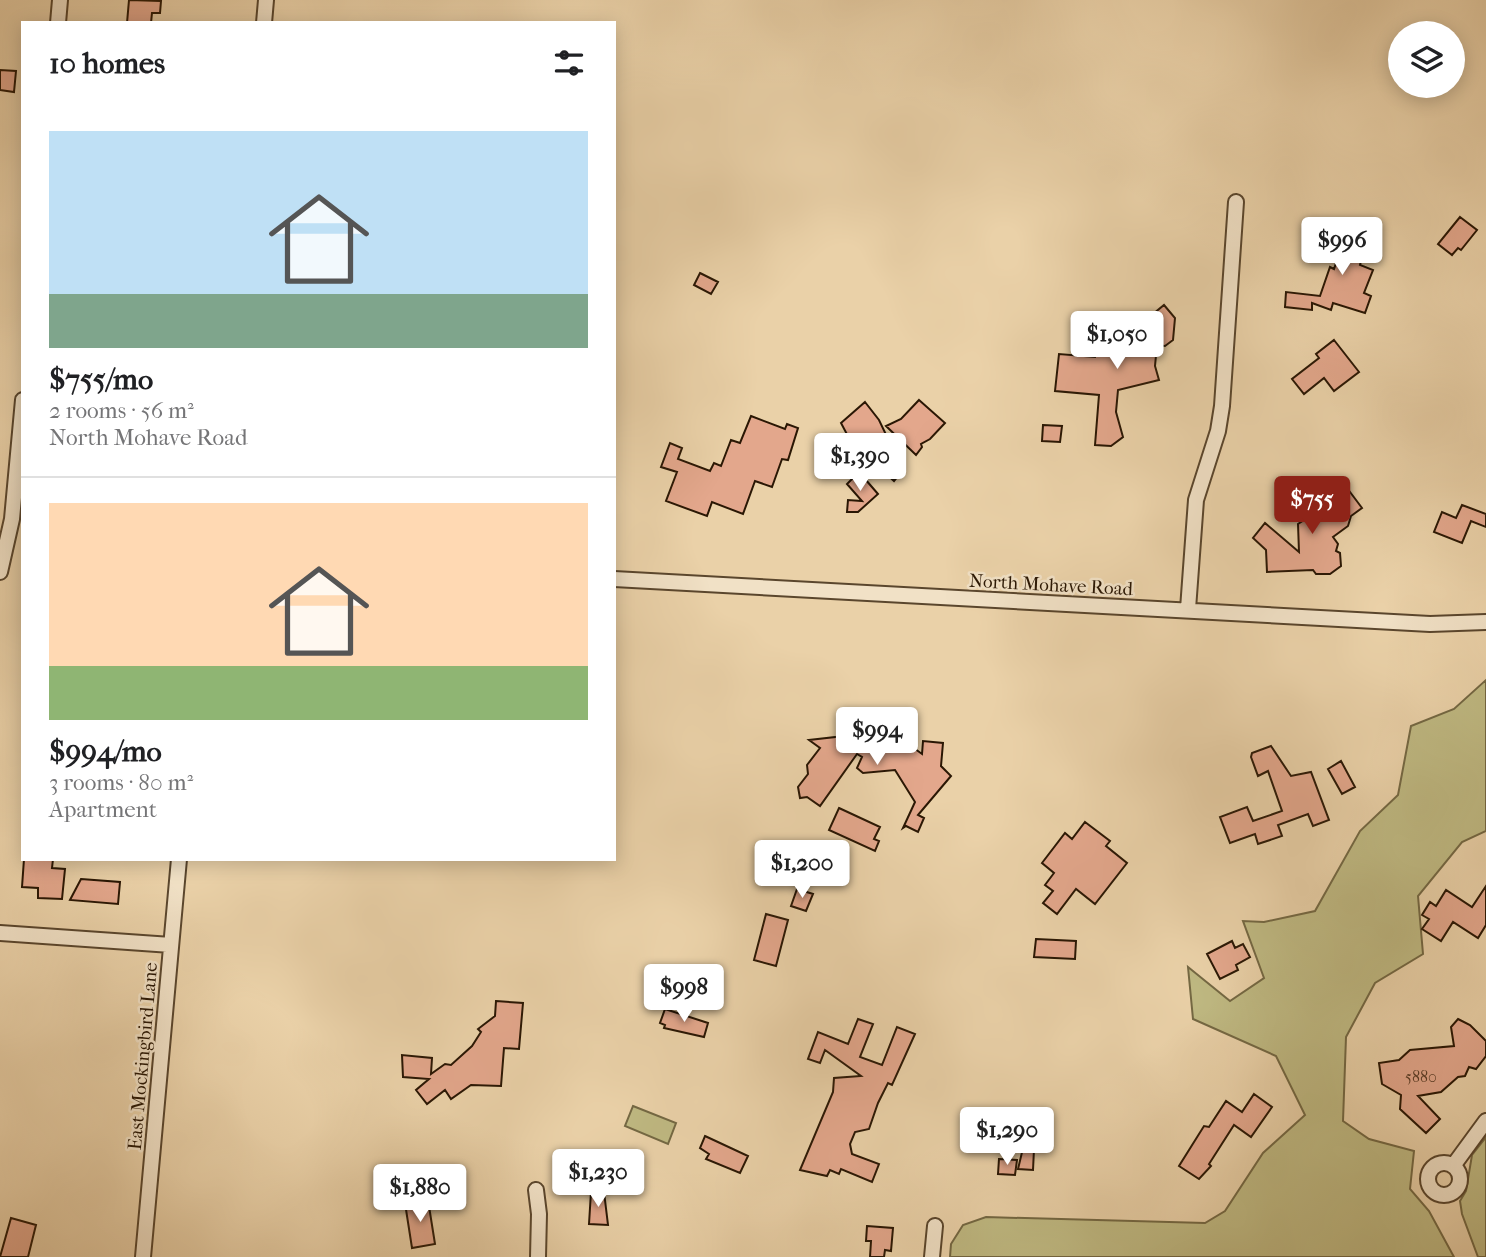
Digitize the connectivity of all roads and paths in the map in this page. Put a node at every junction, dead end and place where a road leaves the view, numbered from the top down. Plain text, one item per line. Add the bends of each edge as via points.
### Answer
1 (60, 0) edge
2 (266, 0) edge
3 (58, 21) edge
4 (264, 21) edge
5 (1236, 202) dead end
6 (21, 440) edge
7 (17, 520) edge
8 (0, 572) edge
9 (616, 579) edge
10 (1188, 610) junction
11 (1486, 622) edge
12 (179, 861) edge
13 (0, 933) edge
14 (171, 946) junction
15 (1486, 1121) edge
16 (1453, 1166) dead end
17 (536, 1190) dead end
18 (935, 1226) dead end
19 (144, 1257) edge
20 (538, 1257) edge
21 (932, 1257) edge

1 - 3 street
2 - 4 street
5 - 10 street via 1222,406 1196,500
6 - 7 street
7 - 8 street
9 - 10 street, North Mohave Road
10 - 11 street, North Mohave Road via 1430,624
12 - 14 street, East Mockingbird Lane
13 - 14 street
14 - 19 street, East Mockingbird Lane
15 - 16 street
17 - 20 street
18 - 21 street

